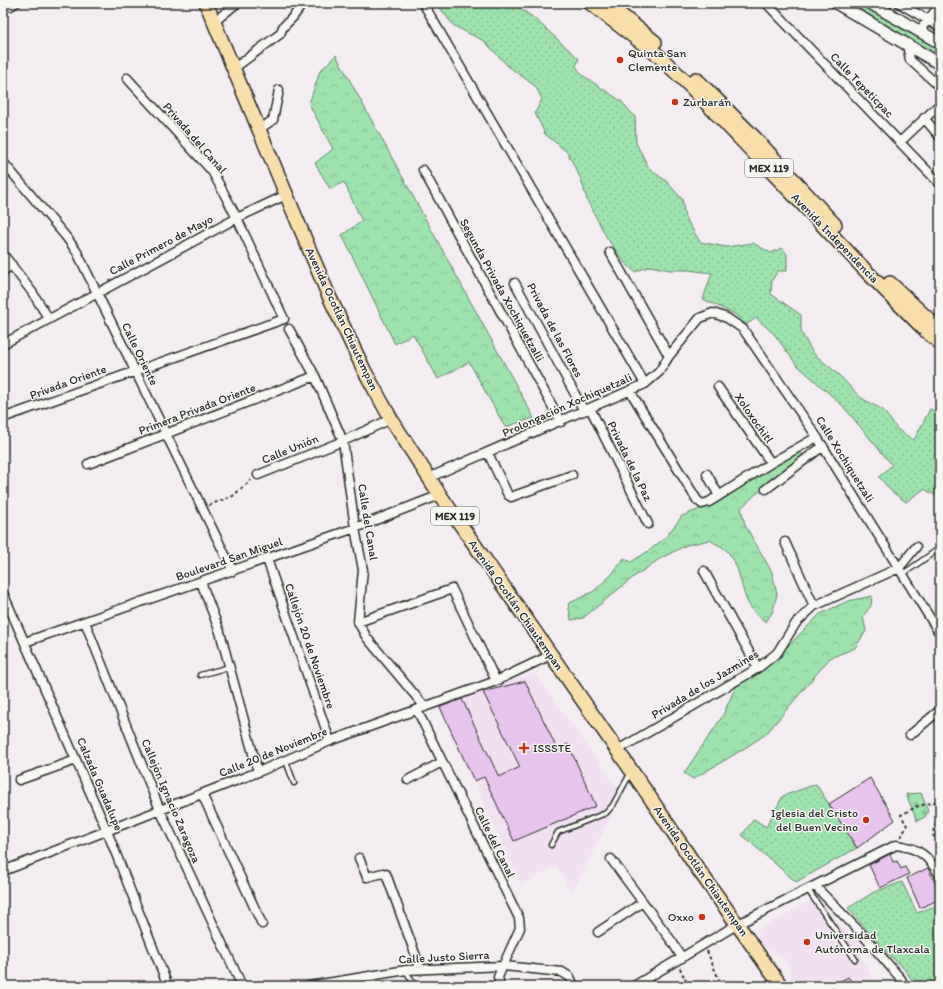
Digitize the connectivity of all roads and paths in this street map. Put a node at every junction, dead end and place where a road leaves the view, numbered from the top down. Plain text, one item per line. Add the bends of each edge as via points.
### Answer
1 (18, 3) edge
2 (206, 3) edge
3 (237, 3) edge
4 (423, 3) edge
5 (590, 3) edge
6 (606, 3) edge
7 (766, 3) edge
8 (836, 3) edge
9 (870, 3) edge
10 (899, 3) edge
11 (940, 5) edge
12 (301, 6) dead end
13 (3, 8) edge
14 (928, 20) junction
15 (214, 22) junction
16 (940, 27) edge
17 (919, 31) junction
18 (940, 43) edge
19 (907, 44) junction
20 (940, 64) edge
21 (233, 69) junction
22 (127, 78) dead end
23 (940, 87) edge
24 (279, 90) dead end
25 (940, 104) edge
26 (924, 118) junction
27 (258, 130) junction
28 (940, 137) edge
29 (900, 142) junction
30 (3, 162) edge
31 (423, 170) dead end
32 (940, 184) edge
33 (286, 195) junction
34 (237, 218) junction
35 (610, 252) dead end
36 (3, 254) edge
37 (12, 266) junction
38 (3, 272) edge
39 (515, 282) dead end
40 (98, 293) junction
41 (713, 313) joint
42 (50, 319) junction
43 (289, 329) dead end
44 (940, 330) edge
45 (940, 343) edge
46 (3, 344) edge
47 (668, 356) junction
48 (135, 371) junction
49 (315, 376) junction
50 (645, 384) junction
51 (718, 387) dead end
52 (630, 391) junction
53 (587, 410) junction
54 (8, 416) dead end
55 (391, 419) junction
56 (560, 422) junction
57 (166, 435) junction
58 (817, 437) junction
59 (343, 441) junction
60 (823, 446) junction
61 (488, 453) junction
62 (771, 463) junction
63 (88, 464) dead end
64 (707, 474) dead end
65 (258, 475) joint
66 (572, 475) dead end
67 (428, 478) junction
68 (766, 489) dead end
69 (440, 495) junction
70 (719, 496) junction
71 (202, 507) junction
72 (648, 524) dead end
73 (355, 528) junction
74 (785, 542) dead end
75 (916, 547) dead end
76 (940, 548) edge
77 (267, 559) junction
78 (233, 571) junction
79 (704, 571) dead end
80 (901, 571) junction
81 (201, 582) junction
82 (4, 596) edge
83 (814, 606) junction
84 (85, 622) junction
85 (358, 622) junction
86 (940, 634) edge
87 (25, 642) junction
88 (551, 655) junction
89 (229, 668) junction
90 (758, 668) junction
91 (200, 675) dead end
92 (496, 681) junction
93 (425, 707) junction
94 (417, 710) junction
95 (940, 710) edge
96 (910, 734) dead end
97 (330, 741) junction
98 (616, 751) junction
99 (76, 760) junction
100 (286, 761) junction
101 (442, 762) junction
102 (258, 772) junction
103 (631, 772) junction
104 (18, 780) dead end
105 (408, 780) dead end
106 (294, 784) dead end
107 (202, 794) junction
108 (940, 801) edge
109 (160, 810) junction
110 (940, 819) edge
111 (107, 831) junction
112 (940, 844) edge
113 (551, 845) dead end
114 (896, 845) junction
115 (359, 858) dead end
116 (610, 859) dead end
117 (3, 871) edge
118 (940, 876) edge
119 (811, 888) junction
120 (643, 902) junction
121 (262, 924) dead end
122 (738, 924) junction
123 (598, 932) dead end
124 (704, 944) junction
125 (855, 959) dead end
126 (679, 960) junction
127 (504, 966) junction
128 (406, 970) junction
129 (421, 970) junction
130 (771, 972) junction
131 (168, 986) edge
132 (242, 986) edge
133 (309, 986) edge
134 (415, 986) edge
135 (500, 986) edge
136 (574, 986) edge
137 (634, 986) edge
138 (688, 986) edge
139 (726, 986) edge
140 (774, 986) edge
141 (781, 986) edge
142 (904, 986) edge

1 - 13 lane via 11,8
2 - 15 main road, Avenida Ocotlán Chiautempan / MEX 119
3 - 15 street
4 - 50 street
5 - 45 main road, Avenida Independencia / MEX 119 via 659,56 690,86 868,273
6 - 44 main road, Avenida Independencia / MEX 119 via 695,78 754,137 874,267
7 - 29 street, Calle Tepeticpac
8 - 19 main road
9 - 17 main road
10 - 14 street
11 - 14 street
12 - 21 street via 280,34
14 - 16 street
14 - 17 street
15 - 21 main road, Avenida Ocotlán Chiautempan / MEX 119
17 - 18 main road
19 - 20 main road
19 - 23 street via 910,60
21 - 27 main road, Avenida Ocotlán Chiautempan / MEX 119
22 - 34 street, Privada del Canal via 212,171
24 - 27 street via 273,120
25 - 26 street
26 - 28 street
26 - 29 street
27 - 33 main road, Avenida Ocotlán Chiautempan / MEX 119
29 - 32 street, Calle Tepeticpac
30 - 40 street, Calle Oriente via 67,238
31 - 56 street, Segunda Privada Xochiquetzalli
33 - 34 street, Calle Primero de Mayo
33 - 55 main road, Avenida Ocotlán Chiautempan / MEX 119 via 364,370
34 - 40 street, Calle Primero de Mayo
34 - 48 street, Privada Oriente via 284,319
35 - 47 street
36 - 37 street
37 - 38 street
37 - 42 street
39 - 53 street, Privada de las Flores
40 - 42 street, Calle Primero de Mayo
40 - 48 street, Calle Oriente
41 - 47 street, Prolongación Xochiquetzali via 700,318
41 - 58 street, Calle Xochiquetzali via 727,318 743,329
42 - 46 street, Calle Primero de Mayo
43 - 49 street, Calle del Canal
47 - 50 street, Prolongación Xochiquetzali via 659,372
48 - 54 street, Privada Oriente
48 - 57 street, Calle Oriente
49 - 57 street, Primera Privada Oriente
49 - 59 street, Calle del Canal
50 - 52 street, Prolongación Xochiquetzali
51 - 62 street, Xoloxochitl
52 - 53 street, Prolongación Xochiquetzali
52 - 70 street via 697,500 702,504
53 - 56 street, Prolongación Xochiquetzali
53 - 72 street, Privada de la Paz
55 - 59 street, Calle Unión
55 - 67 main road, Avenida Ocotlán Chiautempan / MEX 119
56 - 61 street, Prolongación Xochiquetzali
57 - 63 street, Primera Privada Oriente
57 - 71 street, Calle Oriente
58 - 60 street, Calle Xochiquetzali
58 - 62 street
59 - 65 street, Calle Unión
59 - 73 street, Calle del Canal
60 - 68 street
60 - 80 street, Calle Xochiquetzali
61 - 66 street via 511,497
61 - 67 street, Prolongación Xochiquetzali
62 - 70 street
64 - 70 street
65 - 71 path, Calle Unión via 233,496
67 - 69 main road, Avenida Ocotlán Chiautempan / MEX 119
69 - 73 street, Boulevard San Miguel
69 - 88 main road, Avenida Ocotlán Chiautempan / MEX 119
71 - 78 street, Calle Oriente
73 - 77 street, Boulevard San Miguel
73 - 85 street, Calle del Canal via 364,570
74 - 83 street
75 - 80 street
76 - 80 lane
77 - 78 street, Boulevard San Miguel
77 - 97 street, Callejón 20 de Noviembre
78 - 81 street, Boulevard San Miguel
79 - 90 street
80 - 83 street, Privada de los Jazmines
80 - 86 street, Calle Xochiquetzali
81 - 84 street, Boulevard San Miguel
81 - 89 street via 220,632
82 - 87 street, Calzada Guadalupe
83 - 90 street, Privada de los Jazmines via 796,623 777,653
84 - 87 street, Boulevard San Miguel
84 - 109 street, Callejón Ignacio Zaragoza
85 - 92 street via 452,589
85 - 93 street via 367,638
87 - 99 street, Calzada Guadalupe
88 - 92 street, Calle 20 de Noviembre
88 - 98 main road, Avenida Ocotlán Chiautempan / MEX 119
89 - 91 lane
89 - 102 street
90 - 98 street, Privada de los Jazmines
92 - 93 street, Calle 20 de Noviembre
93 - 94 street, Calle 20 de Noviembre
94 - 97 street, Calle 20 de Noviembre
94 - 101 street, Calle del Canal
95 - 96 street
97 - 100 street, Calle 20 de Noviembre
98 - 103 main road, Avenida Ocotlán Chiautempan / MEX 119
99 - 104 street
99 - 111 street, Calzada Guadalupe
100 - 102 street, Calle 20 de Noviembre
100 - 106 lane
101 - 105 street
101 - 127 street, Calle del Canal via 519,918 520,928
102 - 107 street, Calle 20 de Noviembre
103 - 113 lane via 606,813 558,832
103 - 122 main road, Avenida Ocotlán Chiautempan / MEX 119
107 - 109 street, Calle 20 de Noviembre
107 - 121 street
108 - 114 path via 918,806 901,815 907,826
109 - 111 street, Calle 20 de Noviembre
109 - 132 street, Callejón Ignacio Zaragoza
110 - 112 path via 934,827 933,835
111 - 117 street, Calle 20 de Noviembre
111 - 131 street, Calzada Guadalupe
114 - 118 street via 911,847 925,854
114 - 119 street
115 - 129 street via 367,877 386,874
116 - 120 street
119 - 122 street
119 - 125 lane
119 - 142 street via 862,934 902,979
120 - 123 street
120 - 126 street
122 - 124 street
122 - 130 main road, Avenida Ocotlán Chiautempan / MEX 119
124 - 126 street
124 - 139 path via 719,980 723,979
126 - 137 street
126 - 138 path
127 - 129 street, Calle Justo Sierra
127 - 135 street, Calle del Canal via 498,977
127 - 136 street, Calle Justo Sierra via 562,972 570,977
128 - 129 street, Calle Justo Sierra
128 - 133 street, Calle Justo Sierra
128 - 134 lane
130 - 140 lane
130 - 141 main road, Avenida Ocotlán Chiautempan / MEX 119

